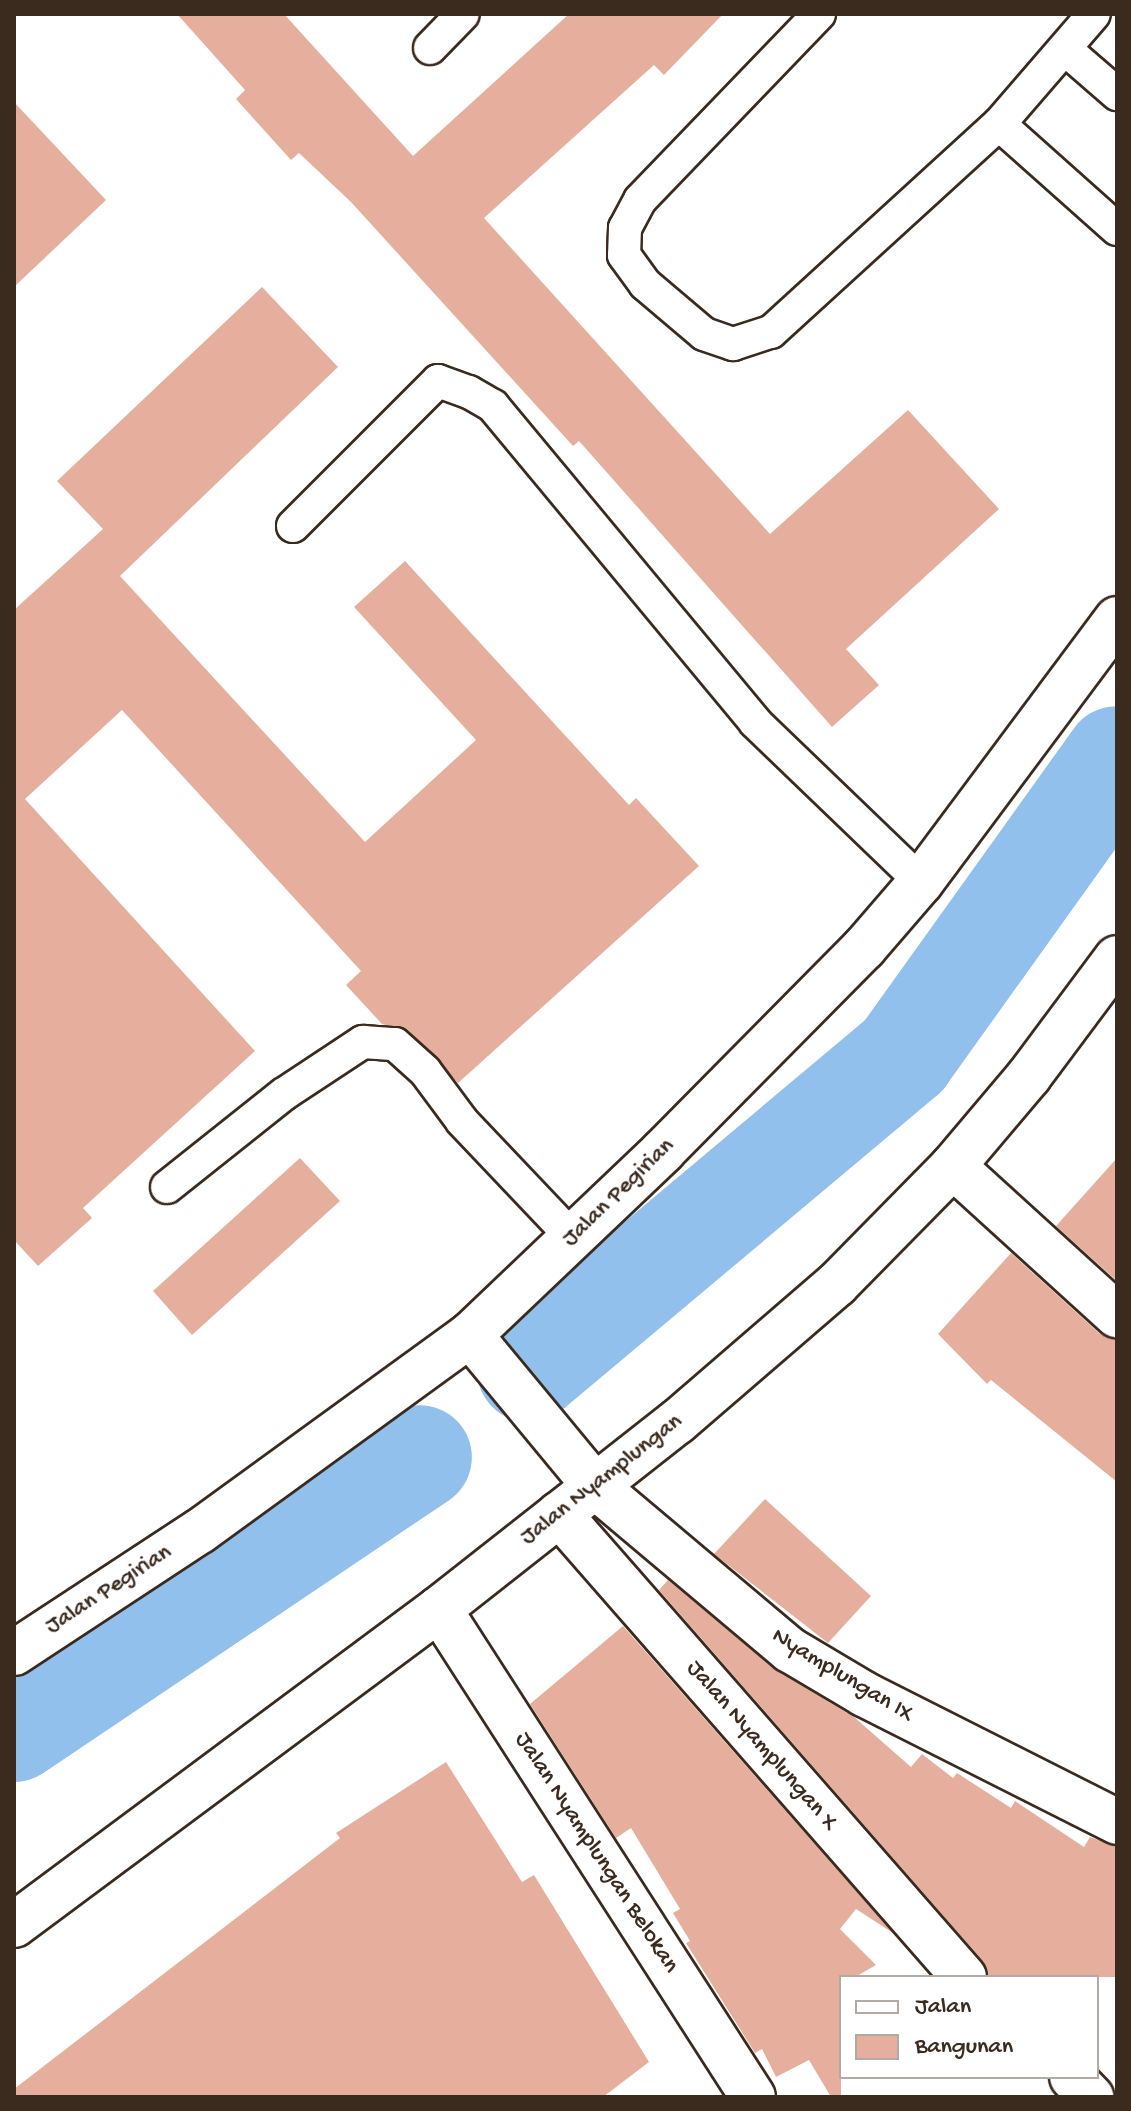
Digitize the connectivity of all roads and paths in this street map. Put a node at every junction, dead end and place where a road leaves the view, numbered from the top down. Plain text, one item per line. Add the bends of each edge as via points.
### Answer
1 (463, 14) edge
2 (819, 14) edge
3 (1094, 14) edge
4 (430, 48) dead end
5 (1065, 49) junction
6 (1117, 94) edge
7 (999, 124) junction
8 (1117, 229) edge
9 (293, 526) dead end
10 (1117, 619) edge
11 (921, 882) junction
12 (1117, 958) edge
13 (953, 1166) junction
14 (167, 1187) dead end
15 (572, 1237) junction
16 (1117, 1315) edge
17 (470, 1335) junction
18 (595, 1486) junction
19 (559, 1514) junction
20 (439, 1609) junction
21 (14, 1653) edge
22 (1117, 1822) edge
23 (14, 1925) edge
24 (962, 1975) edge
25 (1074, 2079) edge
26 (753, 2097) edge
27 (1091, 2097) edge

1 - 4 lane
2 - 7 lane via 640,200 625,228 624,255 645,284 704,334 733,344 771,332
3 - 5 lane
5 - 6 lane
5 - 7 lane
7 - 8 lane
9 - 11 lane via 438,381 469,392 493,406 755,722
10 - 11 main road, Jalan Pegirian
11 - 15 main road, Jalan Pegirian via 864,948
12 - 13 main road, Jalan Nyamplungan
13 - 16 main road
13 - 18 main road, Jalan Nyamplungan via 837,1284
14 - 15 lane via 284,1094 363,1042 395,1044
15 - 17 main road, Jalan Pegirian
17 - 18 main road, Nyamplungan IX
17 - 21 main road, Jalan Pegirian via 200,1531
18 - 19 main road, Jalan Nyamplungan
18 - 22 main road, Nyamplungan IX via 790,1650 864,1694
19 - 20 main road, Jalan Nyamplungan
19 - 24 main road, Jalan Nyamplungan X
20 - 23 main road, Jalan Nyamplungan
20 - 26 main road, Jalan Nyamplungan Belokan
25 - 27 main road

